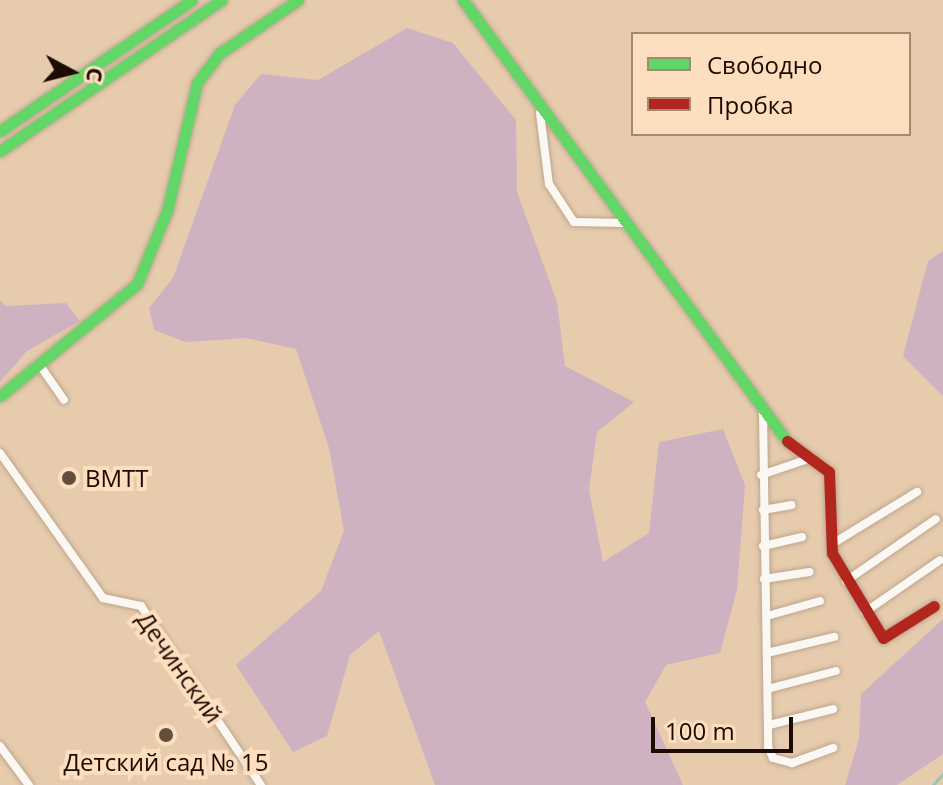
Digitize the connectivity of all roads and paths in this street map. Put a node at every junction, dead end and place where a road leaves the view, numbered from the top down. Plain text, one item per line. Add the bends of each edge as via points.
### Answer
1 (192, 0) edge
2 (221, 0) edge
3 (298, 0) edge
4 (463, 0) edge
5 (540, 113) junction
6 (0, 131) edge
7 (0, 151) edge
8 (625, 223) junction
9 (41, 367) junction
10 (0, 396) edge
11 (64, 400) dead end
12 (763, 414) junction
13 (0, 453) edge
14 (805, 460) junction
15 (761, 475) junction
16 (917, 492) dead end
17 (792, 505) dead end
18 (763, 510) junction
19 (936, 519) dead end
20 (802, 537) dead end
21 (832, 544) junction
22 (763, 546) junction
23 (940, 560) dead end
24 (809, 572) dead end
25 (764, 579) junction
26 (846, 581) junction
27 (820, 601) dead end
28 (934, 606) dead end
29 (865, 612) junction
30 (767, 616) junction
31 (834, 637) dead end
32 (771, 652) junction
33 (836, 671) dead end
34 (771, 688) junction
35 (833, 709) dead end
36 (769, 725) junction
37 (0, 746) edge
38 (833, 748) dead end
39 (29, 785) edge
40 (261, 785) edge

1 - 6 main road
2 - 7 main road
3 - 9 main road via 206,67 188,106 156,248 137,284
4 - 5 main road
5 - 8 main road
5 - 8 street via 549,184 574,222
8 - 12 main road
9 - 10 main road
9 - 11 street
12 - 14 main road
12 - 15 street
13 - 40 street, Дечинский via 103,598 141,606
14 - 15 street
14 - 21 main road via 829,472
15 - 18 street
16 - 21 street
17 - 18 street
18 - 22 street
19 - 26 street
20 - 22 street
21 - 26 main road
22 - 25 street
23 - 29 street
24 - 25 street
25 - 30 street
26 - 29 main road
27 - 30 street
28 - 29 main road via 883,638
30 - 32 street
31 - 32 street
32 - 34 street
33 - 34 street
34 - 36 street
35 - 36 street
36 - 38 street via 773,758 792,763
37 - 39 street

